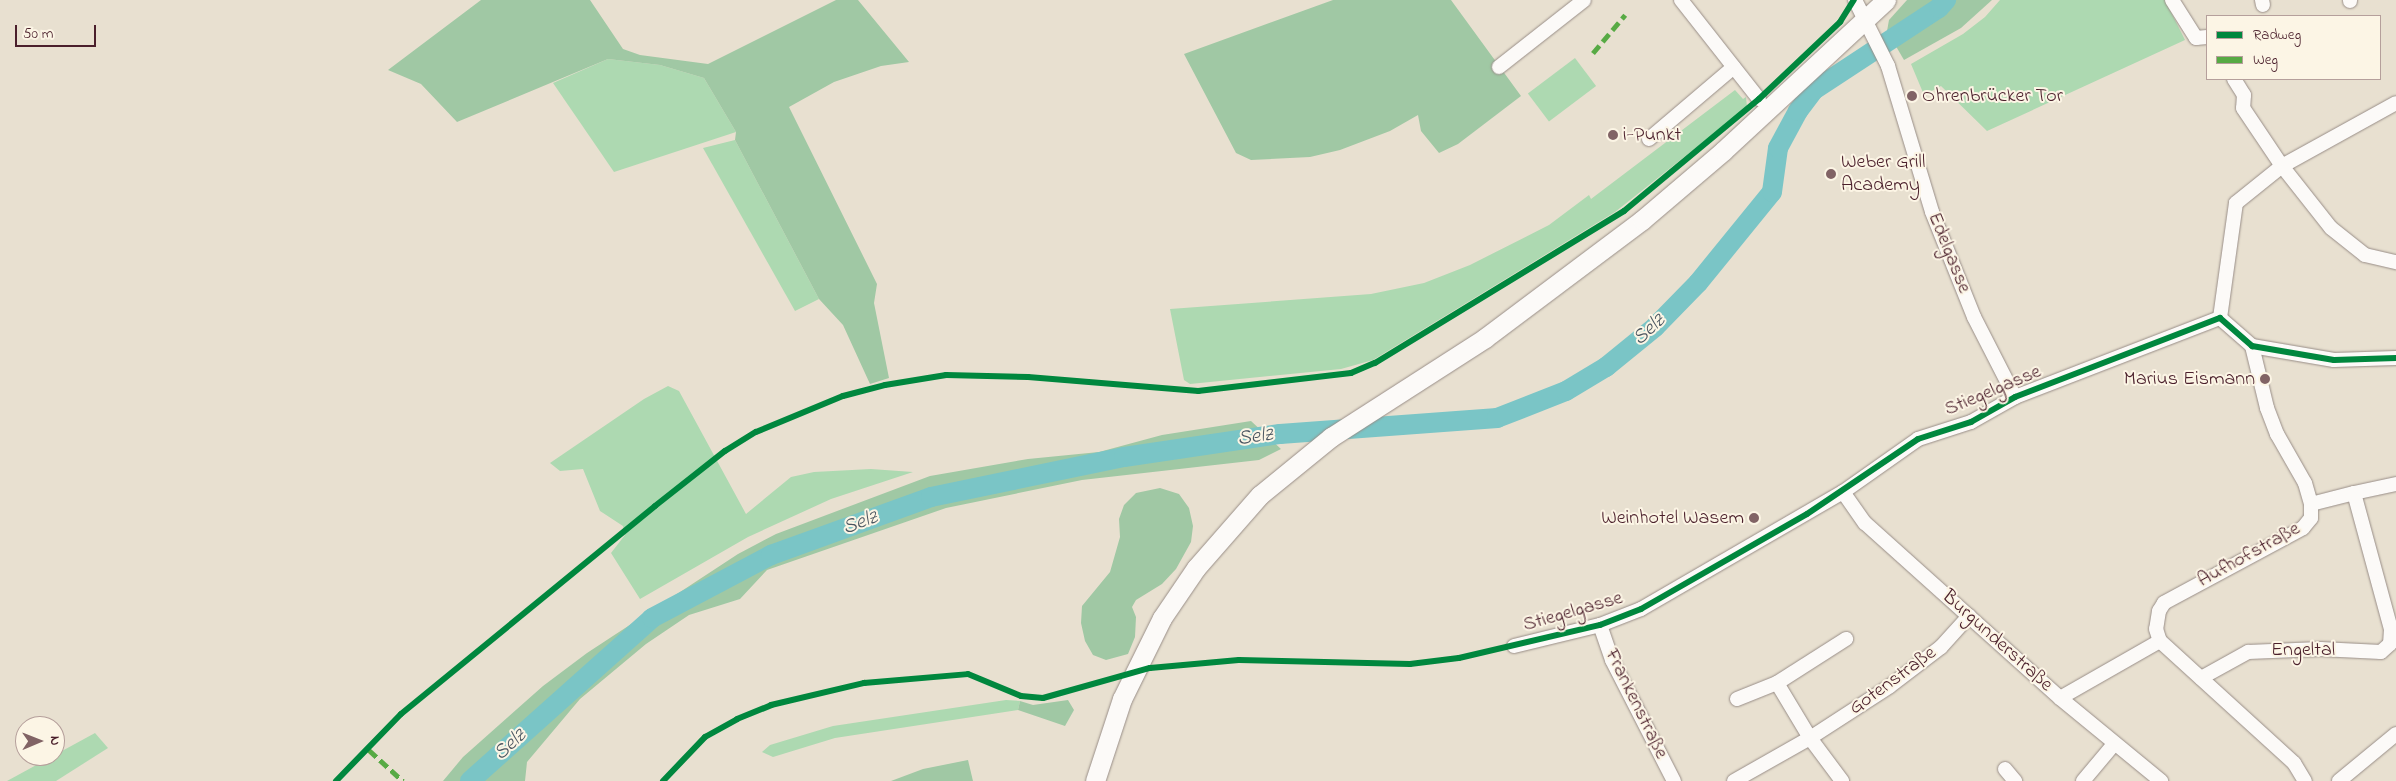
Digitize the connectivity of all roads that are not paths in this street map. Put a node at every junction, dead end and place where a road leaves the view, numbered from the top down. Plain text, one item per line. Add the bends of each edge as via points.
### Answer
1 (1584, 0) edge
2 (1681, 0) edge
3 (1855, 0) edge
4 (1886, 0) edge
5 (2172, 0) edge
6 (1867, 18) junction
7 (2206, 37) edge
8 (1499, 67) dead end
9 (1734, 67) junction
10 (2235, 80) edge
11 (1759, 99) dead end
12 (2396, 102) edge
13 (1649, 139) dead end
14 (2282, 166) junction
15 (2396, 262) edge
16 (2220, 318) junction
17 (2252, 346) junction
18 (2396, 358) edge
19 (2015, 397) junction
20 (2396, 484) edge
21 (1843, 492) junction
22 (2354, 493) junction
23 (2312, 504) junction
24 (1969, 616) junction
25 (1600, 625) junction
26 (2394, 630) edge
27 (1846, 638) dead end
28 (2160, 640) junction
29 (1514, 646) dead end
30 (2201, 678) junction
31 (1777, 683) junction
32 (1737, 698) dead end
33 (2060, 698) junction
34 (2396, 734) edge
35 (1810, 738) junction
36 (2114, 744) junction
37 (2005, 769) dead end
38 (1095, 781) edge
39 (1674, 781) edge
40 (1734, 781) edge
41 (1842, 781) edge
42 (2015, 781) edge
43 (2083, 781) edge
44 (2161, 781) edge
45 (2305, 781) edge
46 (2340, 781) edge

1 - 8 street
2 - 9 street
3 - 6 street, Edelgasse
4 - 6 main road
5 - 7 street via 2196,38
6 - 19 street, Edelgasse via 1888,66 1932,212 1974,317
6 - 38 main road via 1723,151 1642,220 1525,310 1331,437 1282,475 1240,516 1196,568 1162,618 1122,699
9 - 11 street
9 - 13 street
10 - 14 street via 2244,95 2243,108
12 - 14 street
14 - 15 street via 2331,228 2365,255
14 - 16 street via 2236,203
16 - 17 street
16 - 19 street, Stiegelgasse
17 - 18 street via 2334,360
17 - 23 street, Aufhofstraße via 2276,434 2305,483
19 - 21 street, Stiegelgasse via 1971,422 1918,439
20 - 22 street
21 - 24 street, Burgunderstraße via 1865,523
21 - 25 street, Stiegelgasse via 1641,609
22 - 23 street
22 - 26 street
23 - 28 street, Aufhofstraße via 2311,518 2303,528 2164,603 2157,619
24 - 33 street, Burgunderstraße
24 - 35 street, Gotenstraße via 1941,647 1890,686
25 - 29 street, Stiegelgasse
25 - 39 street, Frankenstraße via 1612,660
26 - 30 street, Engeltal via 2390,644 2380,652 2320,649 2248,652
27 - 31 street
28 - 30 street
28 - 33 street
30 - 45 street via 2294,763
31 - 32 street
31 - 35 street
33 - 36 street, Burgunderstraße
34 - 46 street
35 - 40 street, Gotenstraße
35 - 41 street
36 - 43 street
36 - 44 street, Burgunderstraße
37 - 42 street

